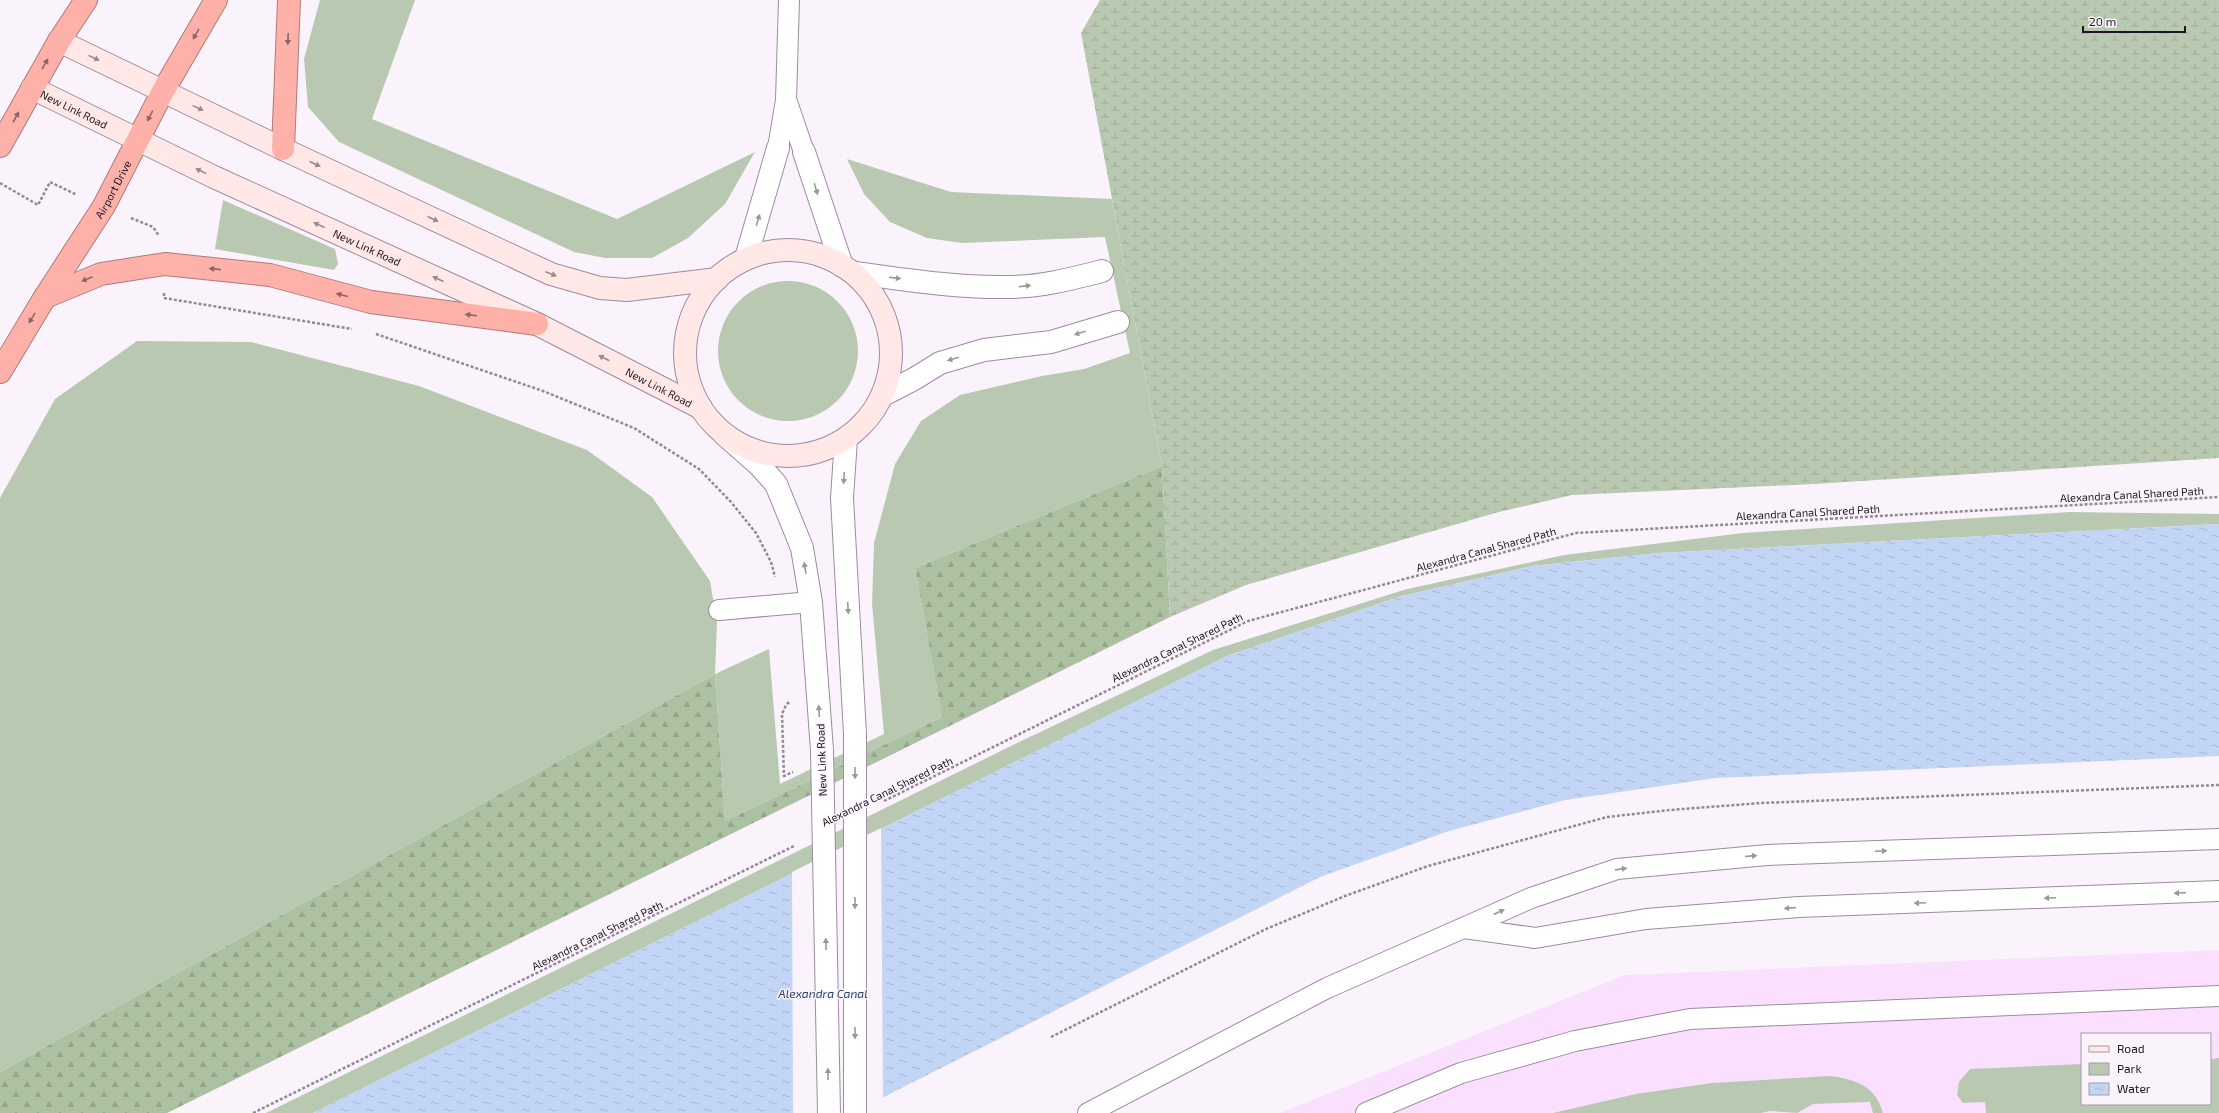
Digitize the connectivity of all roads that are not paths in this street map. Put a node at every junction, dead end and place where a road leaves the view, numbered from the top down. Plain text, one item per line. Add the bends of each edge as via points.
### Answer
1 (86, 0) edge
2 (216, 0) edge
3 (289, 0) edge
4 (789, 0) edge
5 (59, 41) junction
6 (32, 88) junction
7 (163, 91) junction
8 (786, 100) junction
9 (138, 140) junction
10 (0, 146) edge
11 (778, 148) joint
12 (283, 149) junction
13 (804, 152) joint
14 (746, 258) junction
15 (849, 270) junction
16 (1102, 271) dead end
17 (717, 279) junction
18 (45, 297) junction
19 (1118, 322) dead end
20 (537, 324) junction
21 (0, 372) edge
22 (884, 394) junction
23 (701, 408) junction
24 (725, 435) junction
25 (846, 439) junction
26 (811, 602) junction
27 (719, 610) dead end
28 (2219, 838) edge
29 (2219, 891) edge
30 (1464, 928) junction
31 (2219, 996) edge
32 (829, 1113) edge
33 (855, 1113) edge
34 (1088, 1113) edge
35 (1366, 1113) edge

1 - 5 highway
2 -> 7 highway, Airport Drive
3 -> 12 highway
4 - 8 lane
6 -> 5 highway
5 -> 7 street, New Link Road
6 - 9 street, New Link Road
10 -> 6 highway
7 -> 9 highway, Airport Drive
7 -> 12 street, New Link Road
8 - 11 lane
8 - 13 lane
9 - 18 highway, Airport Drive via 104,206
20 -> 9 street, New Link Road via 221,181
14 -> 11 street
12 -> 17 street, New Link Road via 552,274 600,288 627,290
13 -> 15 street
14 - 15 street, New Link Road via 780,251 816,254
14 - 17 street, New Link Road
15 -> 16 street via 969,286 1010,287 1059,282
15 - 22 street, New Link Road via 882,309 891,337 891,366
17 - 23 street, New Link Road via 694,310 686,341 687,376
20 -> 18 highway via 371,302 270,275 165,264 101,274
18 -> 21 highway, Airport Drive
19 -> 22 street via 1051,342 984,350 940,362
23 -> 20 street, New Link Road
22 - 25 street, New Link Road via 868,419
23 - 24 street, New Link Road
24 - 25 street, New Link Road via 756,451 790,457 820,452
26 -> 24 street, New Link Road via 802,548 776,484
25 -> 33 street, bridge via 842,498 855,734
26 - 27 lane
32 -> 26 street, New Link Road, bridge via 822,750
30 -> 28 lane via 1531,898 1617,869 1767,855
29 -> 30 lane via 1799,907 1646,919 1535,938
30 - 34 lane via 1327,988
31 - 35 lane via 1690,1019 1575,1041 1461,1073

